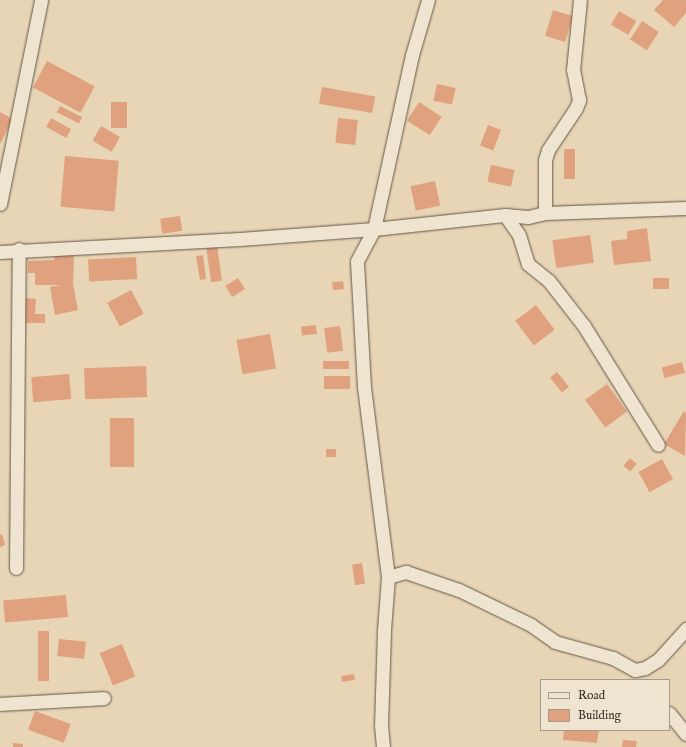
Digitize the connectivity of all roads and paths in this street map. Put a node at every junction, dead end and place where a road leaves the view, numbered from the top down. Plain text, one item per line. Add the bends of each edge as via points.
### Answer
1 (41, 0) edge
2 (428, 0) edge
3 (580, 0) edge
4 (0, 204) edge
5 (686, 208) edge
6 (545, 213) junction
7 (505, 215) junction
8 (374, 229) junction
9 (20, 249) junction
10 (0, 252) edge
11 (658, 445) dead end
12 (16, 568) dead end
13 (388, 577) junction
14 (686, 629) edge
15 (639, 675) edge
16 (104, 698) dead end
17 (0, 704) edge
18 (670, 714) edge
19 (686, 734) edge
20 (383, 747) edge

1 - 4 street
2 - 8 street via 412,55
3 - 6 street via 573,70 579,100 548,150 545,160
5 - 6 street
6 - 7 street via 528,217
7 - 8 street
7 - 11 street via 519,235 528,264 549,281 584,326
8 - 9 street via 240,239
8 - 13 street via 357,261 359,319 364,387
9 - 10 street
9 - 12 street
13 - 15 street via 406,572 459,590 531,624 555,642 613,658
13 - 20 street via 381,726
14 - 15 street via 658,660
16 - 17 street
18 - 19 street

